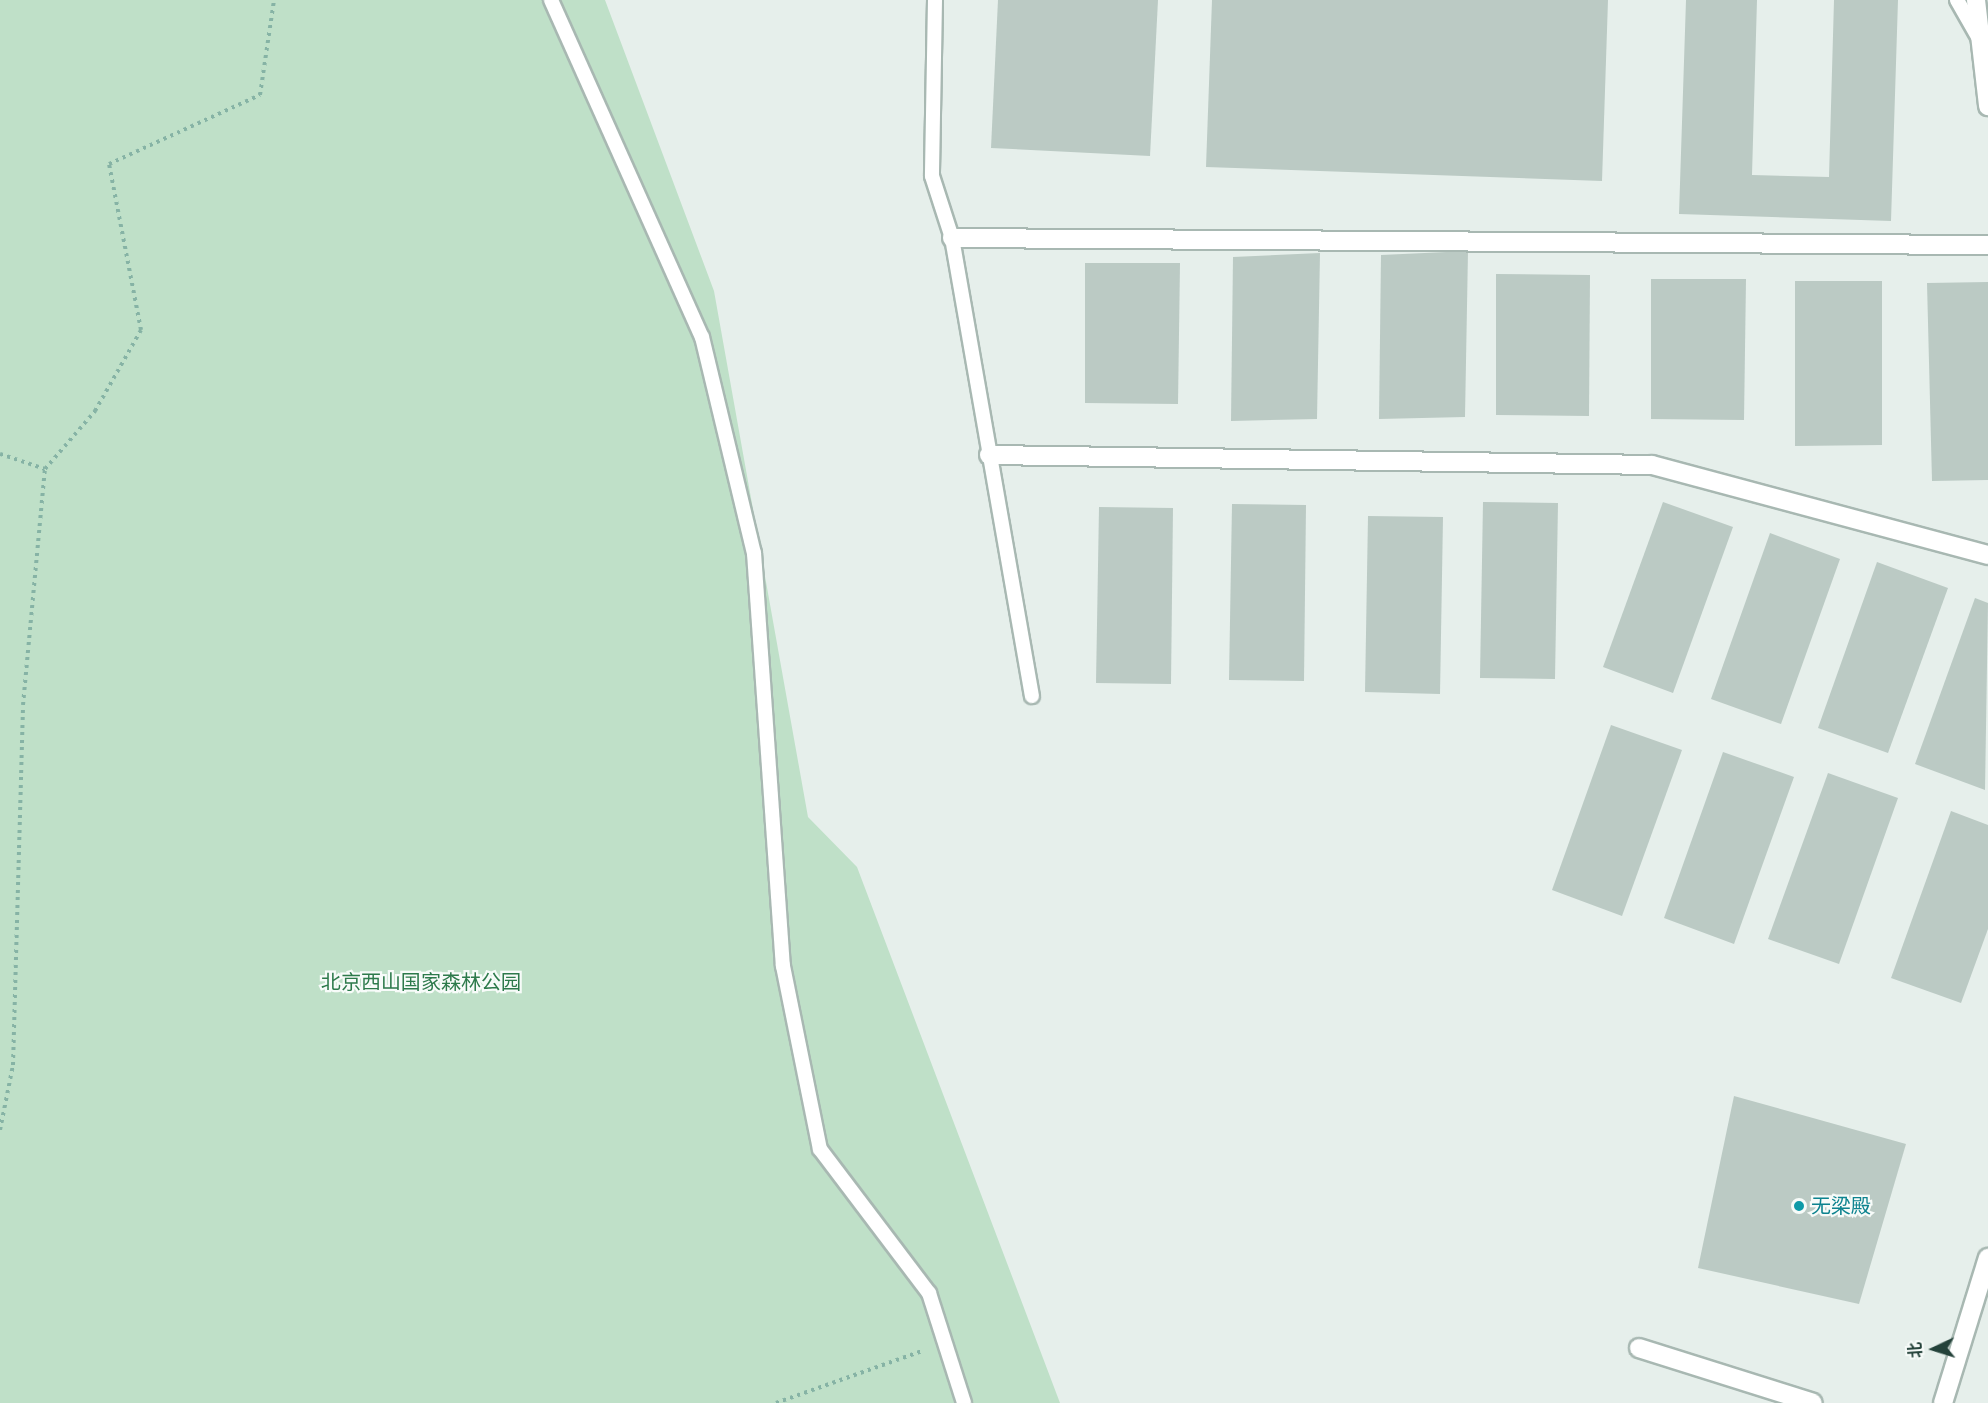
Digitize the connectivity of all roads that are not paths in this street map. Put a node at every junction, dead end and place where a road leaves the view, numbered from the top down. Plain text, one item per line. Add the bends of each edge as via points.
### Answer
1 (551, 0) edge
2 (935, 0) edge
3 (1958, 0) edge
4 (1976, 0) edge
5 (1980, 41) junction
6 (1988, 106) edge
7 (952, 238) junction
8 (1988, 245) edge
9 (990, 455) junction
10 (1988, 555) edge
11 (1032, 696) dead end
12 (1988, 1258) edge
13 (1639, 1348) dead end
14 (964, 1403) edge
15 (1813, 1403) edge
16 (1943, 1403) edge

1 - 14 lane via 702,338 754,553 783,966 820,1149 929,1293
2 - 7 lane via 932,176
3 - 5 lane
4 - 5 street
5 - 6 street
7 - 8 street
7 - 9 lane
9 - 10 street via 1652,465
9 - 11 lane
12 - 16 street
13 - 15 street

